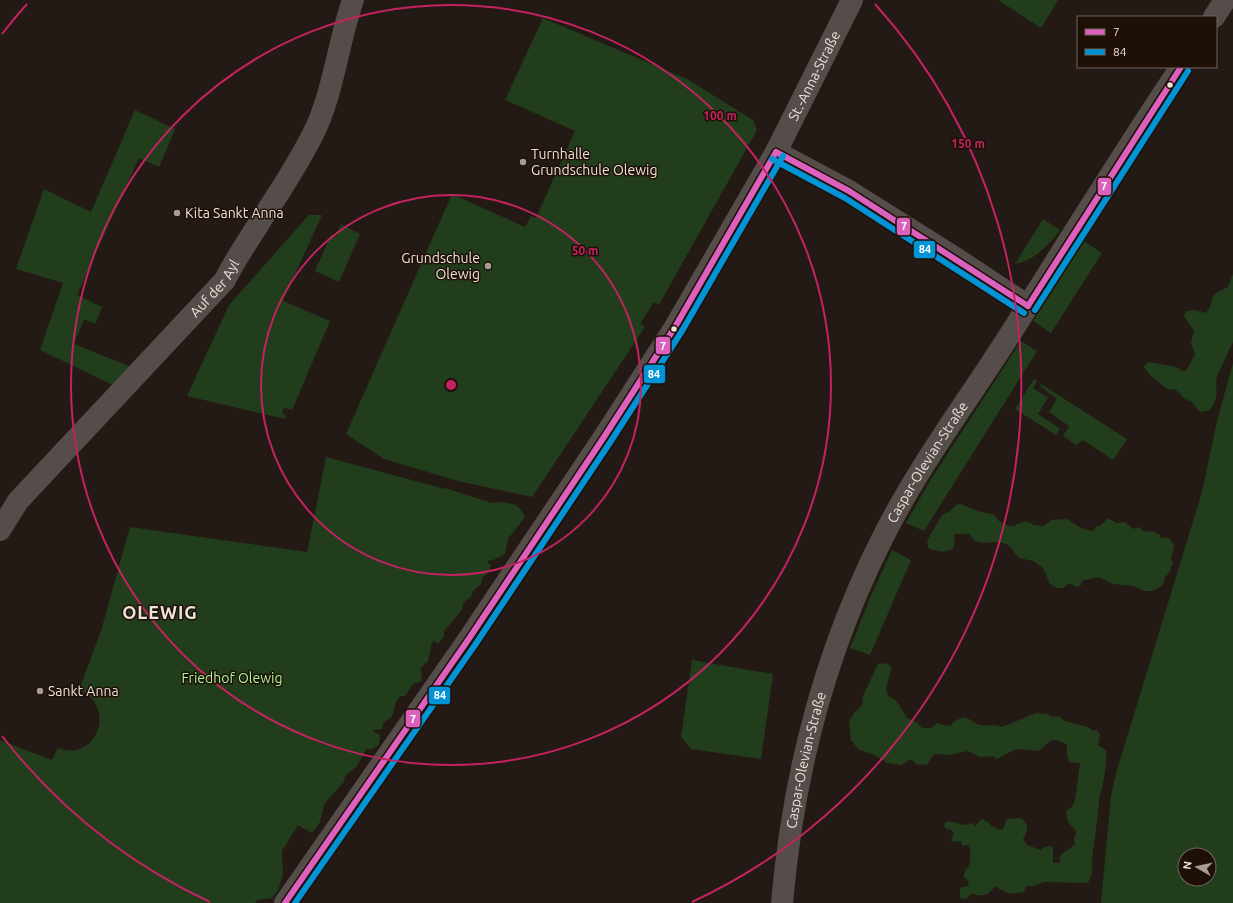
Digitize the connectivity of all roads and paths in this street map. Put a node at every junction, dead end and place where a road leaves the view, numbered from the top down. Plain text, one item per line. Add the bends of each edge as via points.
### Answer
1 (353, 0) edge
2 (852, 0) edge
3 (1225, 0) edge
4 (1215, 16) edge
5 (1180, 68) edge
6 (776, 152) junction
7 (1028, 306) junction
8 (0, 530) edge
9 (285, 903) edge
10 (782, 903) edge

1 - 8 street, Auf der Ayl via 323,110 313,133 269,209 233,264 226,280 18,501
2 - 6 street, St.-Anna-Straße
3 - 4 street
5 - 7 street, Caspar-Olevian-Straße
6 - 7 street via 873,206
6 - 9 street, St.-Anna-Straße via 675,327 609,430 468,640
7 - 10 street, Caspar-Olevian-Straße via 906,496 865,574 833,657 808,741 786,851

